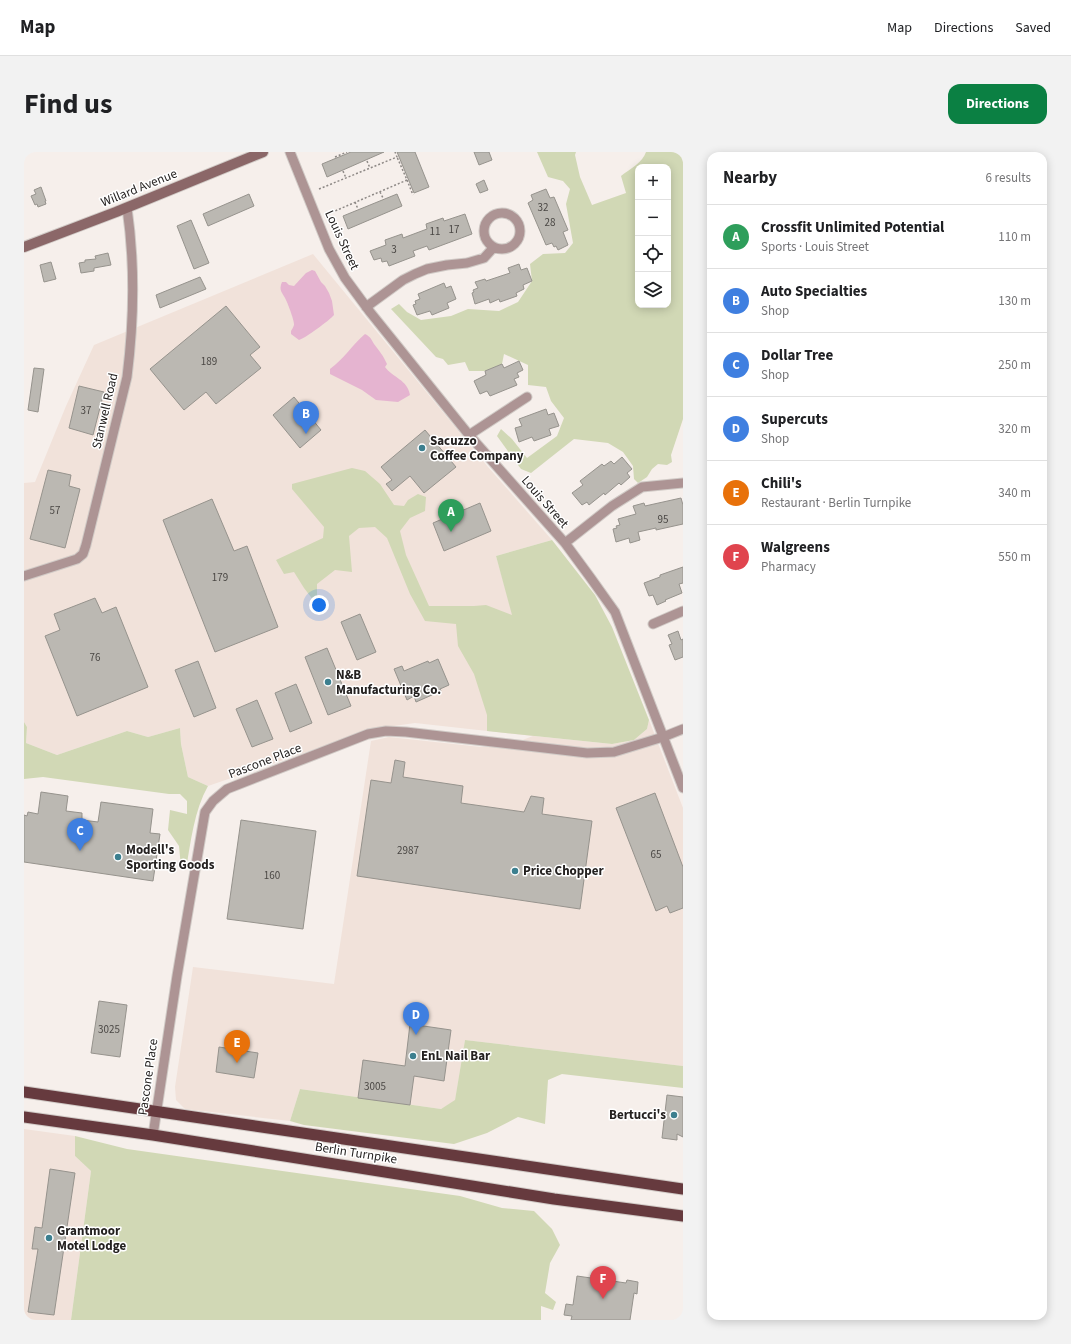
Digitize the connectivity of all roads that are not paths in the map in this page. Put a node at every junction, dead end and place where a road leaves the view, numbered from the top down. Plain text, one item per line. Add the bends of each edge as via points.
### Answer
1 (263, 152) edge
2 (290, 152) edge
3 (127, 208) junction
4 (24, 246) edge
5 (494, 247) junction
6 (366, 307) junction
7 (527, 397) dead end
8 (469, 435) junction
9 (683, 483) edge
10 (565, 543) junction
11 (24, 576) edge
12 (683, 610) edge
13 (653, 624) dead end
14 (683, 729) edge
15 (663, 737) junction
16 (683, 788) edge
17 (24, 1092) edge
18 (156, 1112) junction
19 (24, 1117) edge
20 (153, 1135) junction
21 (683, 1189) edge
22 (683, 1216) edge

1 - 3 main road, Willard Avenue
2 - 6 street, Louis Street via 329,249 345,278
3 - 4 main road, Willard Avenue
3 - 11 street, Stanwell Road via 133,269 128,370 86,545 83,554 77,560
5 - 5 street via 511,247 519,239 518,221 508,214 496,214 484,227 484,234
5 - 6 street via 484,258 427,270 409,277
6 - 8 street, Louis Street
7 - 8 street
8 - 10 street, Louis Street
9 - 10 street via 642,486
10 - 15 street, Louis Street via 615,612
12 - 13 street
14 - 15 street, Pascone Place
15 - 16 street, Louis Street
15 - 18 street, Pascone Place via 614,752 587,753 386,731 367,735 227,789 205,812
17 - 18 highway, Berlin Turnpike
18 - 20 street, Pascone Place
18 - 21 highway, Berlin Turnpike
19 - 20 highway, Berlin Turnpike
20 - 22 highway, Berlin Turnpike via 554,1199

